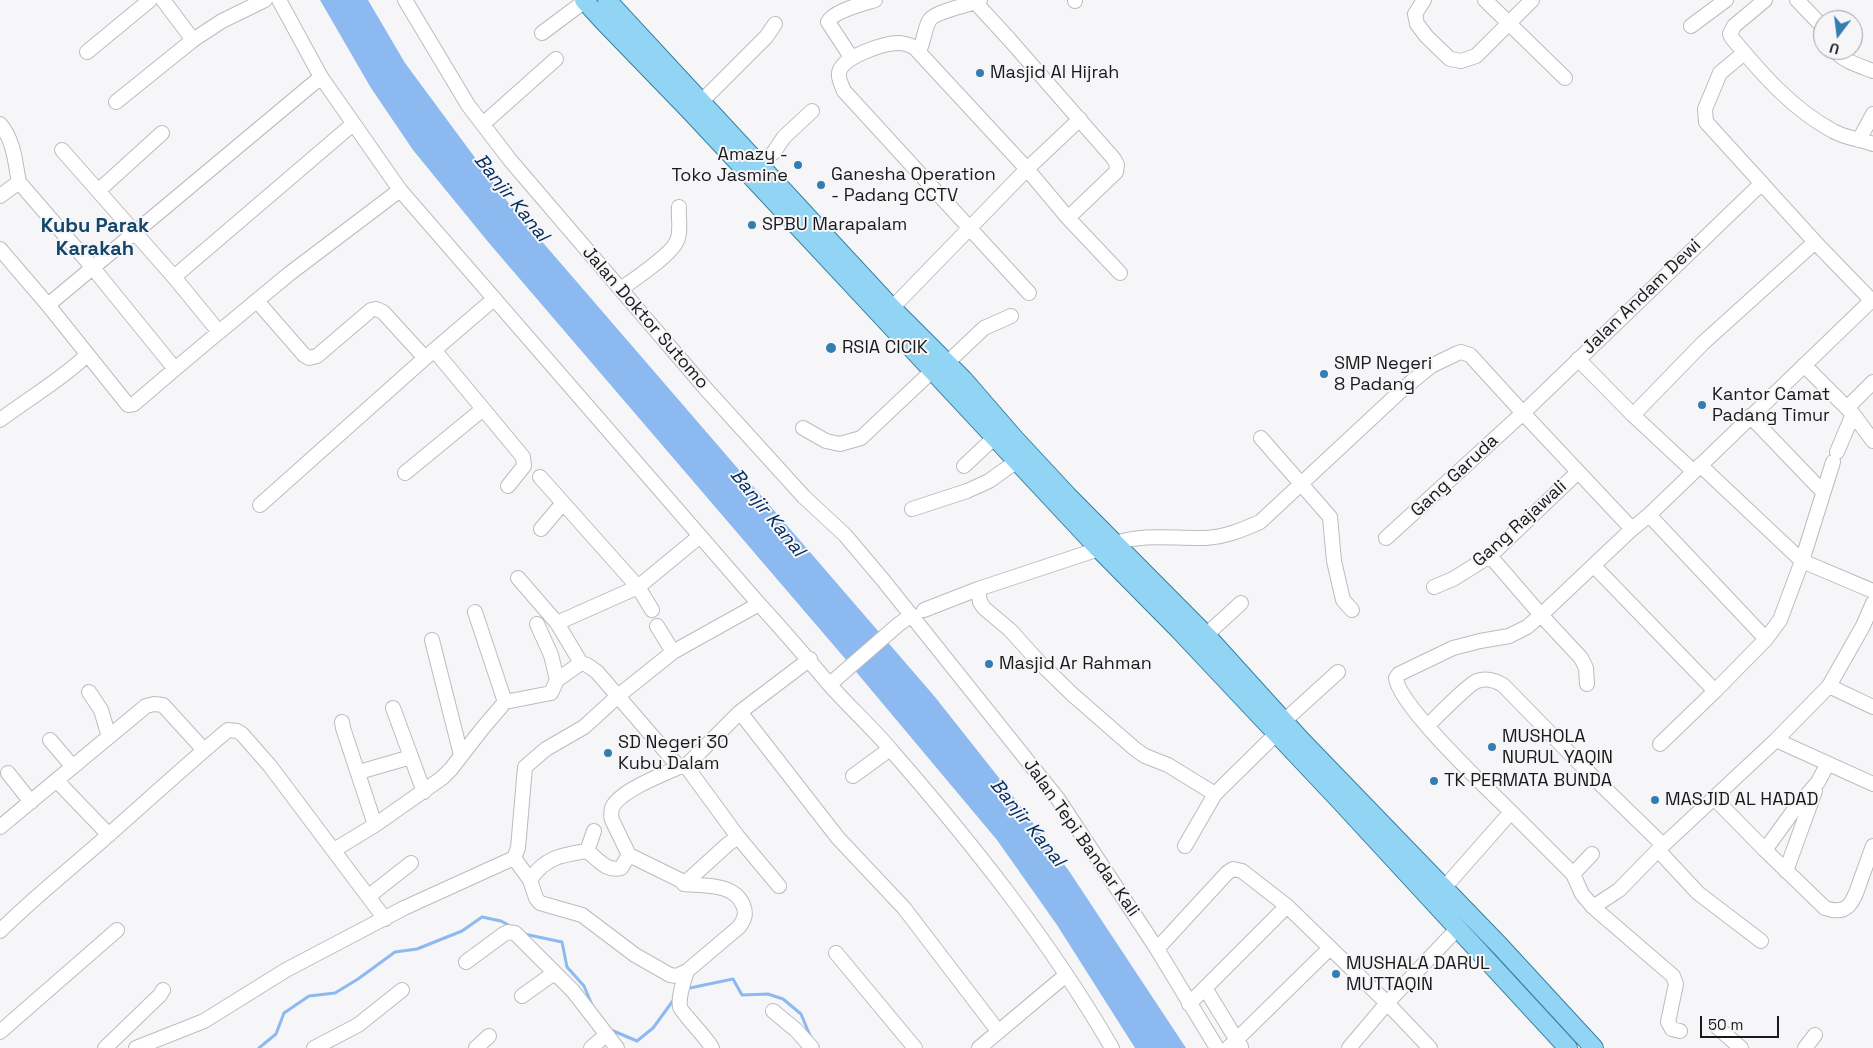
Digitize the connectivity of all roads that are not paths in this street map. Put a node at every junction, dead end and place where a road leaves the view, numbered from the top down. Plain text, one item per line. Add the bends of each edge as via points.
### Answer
1 (150, 0) edge
2 (163, 0) edge
3 (265, 0) edge
4 (279, 0) edge
5 (405, 0) edge
6 (585, 0) edge
7 (607, 0) edge
8 (875, 0) edge
9 (1424, 0) edge
10 (1485, 0) edge
11 (1532, 0) edge
12 (1726, 0) edge
13 (1765, 0) edge
14 (1797, 0) edge
15 (977, 1) edge
16 (1813, 17) edge
17 (1509, 22) junction
18 (775, 24) dead end
19 (1691, 26) dead end
20 (542, 33) dead end
21 (193, 40) junction
22 (919, 51) junction
23 (87, 52) dead end
24 (1744, 53) junction
25 (851, 57) junction
26 (556, 59) dead end
27 (1848, 60) edge
28 (1873, 71) edge
29 (321, 77) junction
30 (1565, 78) dead end
31 (116, 102) dead end
32 (696, 107) junction
33 (812, 111) dead end
34 (1873, 114) edge
35 (1080, 119) junction
36 (484, 123) junction
37 (0, 124) edge
38 (353, 124) junction
39 (162, 133) dead end
40 (1866, 142) edge
41 (62, 150) dead end
42 (759, 165) junction
43 (1027, 169) junction
44 (19, 182) junction
45 (1762, 183) junction
46 (98, 190) junction
47 (400, 190) junction
48 (0, 196) edge
49 (679, 207) dead end
50 (1068, 218) junction
51 (968, 228) junction
52 (134, 232) junction
53 (1815, 242) junction
54 (0, 249) edge
55 (93, 268) junction
56 (1120, 273) dead end
57 (174, 277) junction
58 (621, 290) junction
59 (1029, 292) dead end
60 (494, 299) junction
61 (1872, 300) edge
62 (257, 301) junction
63 (48, 305) junction
64 (892, 308) junction
65 (1011, 316) dead end
66 (219, 332) junction
67 (430, 354) junction
68 (87, 355) junction
69 (1578, 359) junction
70 (1804, 364) junction
71 (940, 367) junction
72 (175, 369) junction
73 (1873, 382) edge
74 (957, 385) junction
75 (484, 409) junction
76 (1850, 411) junction
77 (1523, 412) junction
78 (1633, 415) junction
79 (1750, 416) junction
80 (0, 420) edge
81 (803, 428) dead end
82 (996, 437) junction
83 (1261, 438) dead end
84 (1873, 441) edge
85 (1017, 461) junction
86 (964, 466) dead end
87 (1696, 468) junction
88 (1578, 472) junction
89 (405, 473) dead end
90 (540, 477) dead end
91 (1302, 484) junction
92 (508, 486) dead end
93 (1823, 492) junction
94 (563, 503) junction
95 (260, 505) dead end
96 (912, 509) dead end
97 (1649, 515) junction
98 (541, 529) dead end
99 (1632, 529) junction
100 (700, 536) junction
101 (1386, 538) dead end
102 (1116, 543) junction
103 (1098, 549) junction
104 (1490, 556) junction
105 (1802, 561) junction
106 (1594, 566) junction
107 (518, 578) dead end
108 (638, 587) junction
109 (1434, 587) dead end
110 (978, 589) junction
111 (1873, 591) edge
112 (1241, 603) dead end
113 (1873, 603) edge
114 (759, 604) junction
115 (652, 610) dead end
116 (1352, 610) dead end
117 (475, 612) dead end
118 (918, 613) junction
119 (1541, 615) junction
120 (557, 623) junction
121 (537, 624) dead end
122 (1185, 625) junction
123 (657, 626) dead end
124 (1868, 628) edge
125 (1206, 636) junction
126 (1766, 639) junction
127 (432, 640) dead end
128 (673, 652) junction
129 (810, 659) junction
130 (581, 663) junction
131 (1338, 672) dead end
132 (557, 680) junction
133 (830, 684) junction
134 (1587, 684) dead end
135 (1829, 686) junction
136 (1715, 691) junction
137 (89, 692) dead end
138 (618, 696) junction
139 (505, 702) junction
140 (1873, 707) edge
141 (393, 708) dead end
142 (740, 712) junction
143 (342, 722) dead end
144 (1427, 726) junction
145 (1280, 727) junction
146 (109, 738) junction
147 (50, 740) dead end
148 (1776, 740) junction
149 (1660, 744) dead end
150 (890, 749) junction
151 (204, 750) junction
152 (461, 756) junction
153 (410, 757) junction
154 (1827, 765) junction
155 (73, 767) junction
156 (682, 767) junction
157 (359, 772) junction
158 (8, 774) dead end
159 (854, 776) dead end
160 (57, 781) junction
161 (1818, 782) junction
162 (1873, 784) edge
163 (424, 792) junction
164 (1215, 794) junction
165 (1714, 798) junction
166 (1347, 799) junction
167 (30, 802) junction
168 (1510, 812) junction
169 (375, 825) junction
170 (0, 827) edge
171 (594, 831) dead end
172 (109, 835) junction
173 (738, 837) junction
174 (1185, 846) dead end
175 (1873, 846) edge
176 (1660, 848) junction
177 (334, 850) junction
178 (1765, 850) junction
179 (587, 851) junction
180 (1592, 854) dead end
181 (629, 855) junction
182 (514, 858) junction
183 (412, 863) dead end
184 (1786, 870) junction
185 (1572, 874) junction
186 (530, 880) junction
187 (684, 884) junction
188 (779, 886) dead end
189 (1444, 888) junction
190 (369, 896) junction
191 (1287, 906) junction
192 (1593, 907) junction
193 (385, 919) junction
194 (1457, 929) junction
195 (117, 930) dead end
196 (0, 931) edge
197 (1761, 942) dead end
198 (1330, 948) junction
199 (1157, 949) junction
200 (836, 952) dead end
201 (466, 962) dead end
202 (557, 975) junction
203 (686, 975) junction
204 (1066, 975) junction
205 (1205, 988) junction
206 (163, 990) dead end
207 (402, 990) dead end
208 (522, 996) dead end
209 (1387, 1003) junction
210 (1189, 1004) junction
211 (773, 1011) dead end
212 (1567, 1019) junction
213 (1717, 1027) dead end
214 (998, 1031) junction
215 (1680, 1031) dead end
216 (0, 1032) edge
217 (1553, 1032) junction
218 (606, 1035) junction
219 (1815, 1035) dead end
220 (489, 1036) dead end
221 (1236, 1045) edge
222 (811, 1047) edge
223 (105, 1048) edge
224 (136, 1048) edge
225 (314, 1048) edge
226 (476, 1048) edge
227 (591, 1048) edge
228 (617, 1048) edge
229 (712, 1048) edge
230 (915, 1048) edge
231 (979, 1048) edge
232 (1112, 1048) edge
233 (1217, 1048) edge
234 (1349, 1048) edge
235 (1430, 1048) edge
236 (1568, 1048) edge
237 (1594, 1048) edge
238 (1741, 1048) edge
239 (1805, 1048) edge

1 - 23 street
2 - 21 street
3 - 21 street via 222,21
4 - 29 street
5 - 36 street, Jalan Doktor Sutomo via 468,104
6 - 20 street
6 - 32 main road via 603,22
7 - 32 main road
8 - 25 street via 829,19
9 - 17 street via 1415,14 1417,24 1450,59 1456,61 1476,56
10 - 17 street
11 - 17 street
12 - 19 street
13 - 24 street via 1731,29 1732,38
14 - 16 street
15 - 22 street via 931,18
15 - 35 street
17 - 30 street
18 - 32 street via 766,38
21 - 31 street
22 - 25 street via 898,43
22 - 43 street
24 - 40 street via 1784,96 1814,120 1834,132
24 - 45 street via 1720,73 1708,100 1705,117
25 - 51 street via 839,72 844,91
26 - 36 street
27 - 28 street
29 - 38 street
29 - 52 street
32 - 42 main road
32 - 71 main road
33 - 42 street
34 - 40 street
35 - 43 street
35 - 50 street via 1117,165 1116,172
36 - 58 street, Jalan Doktor Sutomo via 510,160
37 - 44 street via 11,142
38 - 47 street
38 - 57 street
39 - 46 street
41 - 46 street
42 - 64 main road
43 - 50 street
43 - 51 street
44 - 48 street
44 - 55 street
45 - 53 street
45 - 69 street, Jalan Andam Dewi
46 - 52 street
47 - 60 street
47 - 62 street
49 - 58 street via 677,243
50 - 56 street
51 - 59 street
51 - 64 street
52 - 55 street
52 - 57 street
53 - 61 street
53 - 78 street via 1703,343
54 - 63 street
55 - 63 street
55 - 72 street
57 - 66 street
58 - 118 street, Jalan Doktor Sutomo via 791,483
60 - 67 street
60 - 100 street
61 - 70 street
62 - 66 street
62 - 67 street via 309,358 317,356 376,309 384,312
63 - 68 street
64 - 71 main road
65 - 71 street via 984,328
66 - 72 street
67 - 75 street
67 - 95 street
68 - 72 street via 130,406
68 - 80 street via 39,394
69 - 77 street, Jalan Andam Dewi
69 - 78 street
70 - 76 street
70 - 79 street
71 - 74 main road
71 - 81 street via 861,438 840,444 826,441
73 - 76 street
74 - 82 main road
74 - 102 main road
75 - 89 street
75 - 92 street via 523,457 524,466
76 - 84 street
76 - 93 street
77 - 88 street
77 - 91 street via 1470,355 1458,352 1431,366 1404,388
77 - 101 street, Gang Garuda
78 - 87 street
79 - 87 street
79 - 93 street
82 - 85 main road
82 - 86 street
83 - 91 street
85 - 96 street via 975,488
85 - 103 main road
87 - 97 street
87 - 105 street
88 - 99 street
88 - 104 street, Gang Rajawali
90 - 94 street
91 - 102 street via 1260,522 1239,532 1205,538 1138,537
91 - 116 street via 1330,517 1342,600
93 - 105 street
94 - 98 street
94 - 108 street
97 - 99 street
97 - 126 street
99 - 106 street
100 - 108 street
100 - 114 street
102 - 122 main road
103 - 110 street
103 - 122 main road
104 - 109 street, Gang Rajawali
104 - 119 street
105 - 111 street
105 - 126 street via 1780,620
106 - 119 street
106 - 136 street
107 - 120 street
108 - 115 street
108 - 120 street
110 - 118 street
110 - 164 street via 984,608 1073,695 1135,749
112 - 125 street
113 - 124 street
114 - 128 street
114 - 129 street
117 - 139 street
118 - 133 street via 899,624
118 - 199 street, Jalan Tepi Bandar Kali via 1058,799
119 - 134 street via 1581,658 1586,668
119 - 144 street via 1509,636 1453,648 1399,674 1396,684
120 - 130 street
121 - 132 street via 551,655
122 - 125 main road
122 - 145 main road
123 - 128 street
124 - 135 street
125 - 145 main road
126 - 136 street
127 - 152 street
128 - 138 street
129 - 133 street
129 - 142 street
130 - 132 street
130 - 138 street via 597,672
131 - 145 street
132 - 139 street via 551,693
133 - 150 street
135 - 140 street
135 - 148 street
136 - 149 street
137 - 146 street via 101,710
138 - 156 street
138 - 182 street via 584,727 546,749 525,767 518,848
139 - 152 street
141 - 153 street
142 - 156 street
142 - 214 street via 838,838 904,908
143 - 157 street
144 - 168 street
144 - 176 street via 1474,683 1485,679 1498,681
145 - 164 street
145 - 166 main road
146 - 151 street via 146,706 154,704 163,706
146 - 155 street
147 - 155 street
148 - 154 street
148 - 165 street
150 - 159 street
150 - 204 street via 994,874
151 - 172 street
151 - 177 street via 228,730 237,730 270,766
152 - 163 street
153 - 157 street
153 - 163 street
154 - 161 street
154 - 162 street
155 - 160 street
156 - 173 street
156 - 181 street via 635,788 612,807 612,820
157 - 169 street
158 - 167 street
160 - 167 street
160 - 172 street
161 - 178 street
161 - 184 street
163 - 169 street
164 - 174 street
165 - 176 street
165 - 178 street
166 - 189 main road
166 - 194 main road
167 - 170 street
168 - 185 street
168 - 189 street
169 - 177 street
171 - 179 street
172 - 196 street via 26,904
173 - 187 street
173 - 188 street
175 - 184 street via 1854,899 1840,910 1825,908
176 - 192 street via 1619,890
176 - 197 street via 1698,893
177 - 190 street
178 - 184 street
179 - 181 street via 614,870 621,868
179 - 186 street via 543,864
180 - 185 street
181 - 187 street
182 - 186 street
182 - 193 street
183 - 190 street
185 - 192 street
186 - 203 street via 536,898 544,906 582,916 670,976
187 - 203 street via 725,888 741,900 745,910 740,927
189 - 212 main road
190 - 193 street
191 - 198 street
191 - 199 street via 1242,871 1233,869
191 - 205 street
192 - 215 street via 1674,976 1676,984 1668,1022 1672,1029
193 - 224 street via 286,970 204,1021
194 - 209 street
194 - 217 main road
195 - 216 street
198 - 209 street
198 - 221 street
199 - 210 street, Jalan Tepi Bandar Kali
200 - 230 street
201 - 202 street via 511,932
202 - 208 street via 550,976
202 - 218 street
203 - 229 street via 681,1010
204 - 214 street
204 - 232 street
205 - 210 street
205 - 221 street
206 - 223 street
207 - 225 street via 358,1025
209 - 234 street
209 - 235 street
210 - 233 street, Jalan Tepi Bandar Kali
211 - 222 street
212 - 217 main road
212 - 237 main road
213 - 238 street
214 - 231 street
217 - 236 main road
218 - 227 street
218 - 228 street
219 - 239 street
220 - 226 street

